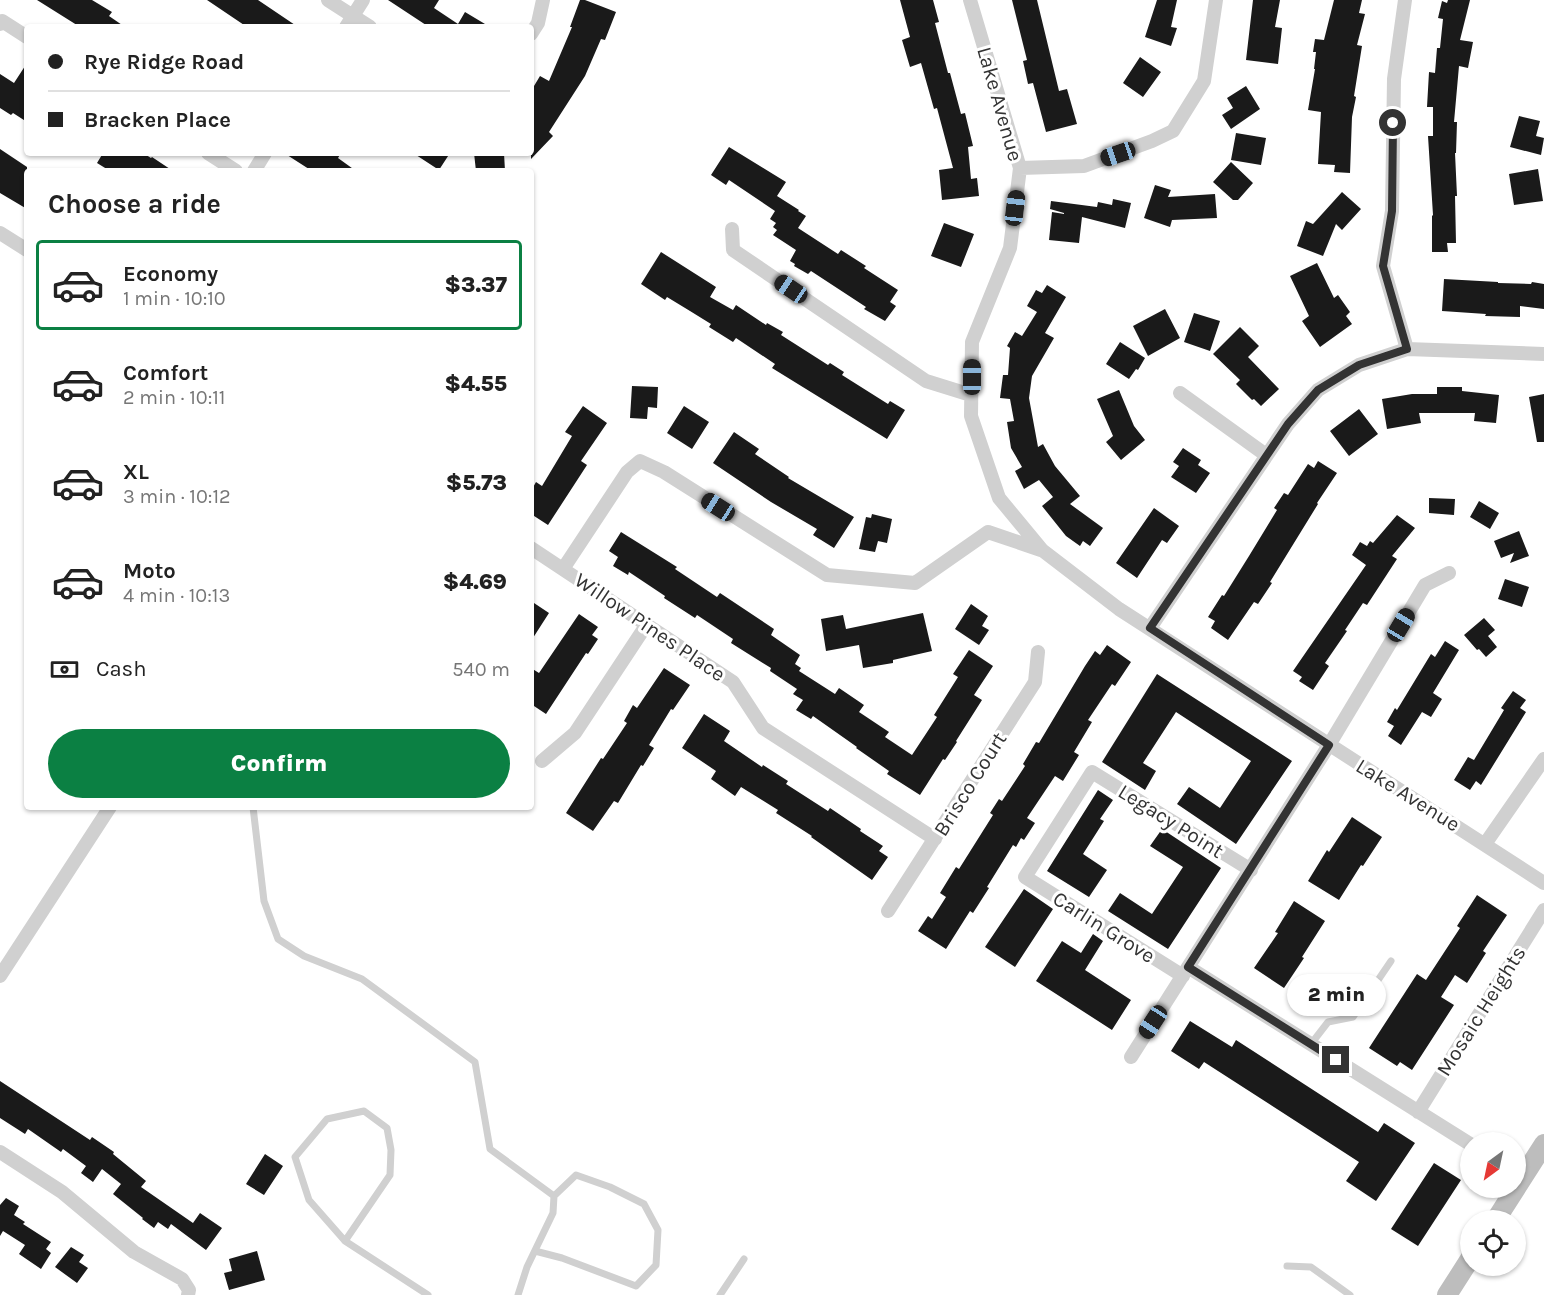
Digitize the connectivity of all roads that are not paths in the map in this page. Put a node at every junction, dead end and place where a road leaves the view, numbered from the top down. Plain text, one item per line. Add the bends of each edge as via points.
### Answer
1 (328, 0) edge
2 (363, 0) edge
3 (543, 0) edge
4 (970, 0) edge
5 (1216, 0) edge
6 (1405, 0) edge
7 (350, 21) edge
8 (1, 23) edge
9 (534, 29) edge
10 (24, 36) edge
11 (213, 156) edge
12 (231, 168) edge
13 (1020, 168) junction
14 (732, 229) dead end
15 (0, 233) edge
16 (24, 248) edge
17 (1407, 349) junction
18 (1544, 354) edge
19 (1180, 393) dead end
20 (971, 395) junction
21 (1266, 455) junction
22 (534, 550) edge
23 (1042, 550) junction
24 (563, 569) junction
25 (1449, 573) dead end
26 (647, 624) junction
27 (1150, 628) junction
28 (1038, 652) dead end
29 (1329, 745) junction
30 (1544, 759) edge
31 (542, 760) dead end
32 (108, 810) edge
33 (253, 810) edge
34 (935, 839) junction
35 (1485, 844) junction
36 (1251, 870) junction
37 (1025, 877) joint
38 (1544, 883) edge
39 (1544, 910) edge
40 (888, 911) dead end
41 (1390, 961) dead end
42 (1186, 972) junction
43 (0, 976) edge
44 (1311, 1044) junction
45 (1131, 1057) dead end
46 (1418, 1112) junction
47 (1460, 1138) edge
48 (1544, 1144) edge
49 (0, 1152) edge
50 (1526, 1166) edge
51 (554, 1196) junction
52 (345, 1240) junction
53 (535, 1251) junction
54 (744, 1258) dead end
55 (1287, 1266) dead end
56 (1460, 1275) edge
57 (188, 1295) edge
58 (428, 1295) edge
59 (518, 1295) edge
60 (720, 1295) edge
61 (1350, 1295) edge
62 (1447, 1295) edge

1 - 7 street
2 - 7 street
3 - 9 street
4 - 13 street, Lake Avenue
5 - 13 street via 1204,81 1173,131 1084,166
6 - 17 street via 1394,79 1392,211 1383,266
8 - 10 street
11 - 12 street
13 - 20 street, Lake Avenue via 1010,248 972,342
14 - 20 street via 733,250 926,381
15 - 16 street
17 - 18 street
17 - 21 street via 1359,365 1318,390
19 - 21 street
20 - 23 street, Lake Avenue via 971,416 999,498
21 - 27 street
22 - 24 street, Willow Pines Place
23 - 24 street via 988,532 915,583 828,575 664,472 640,461 627,472
23 - 27 street, Lake Avenue
24 - 26 street, Willow Pines Place
25 - 29 street via 1425,585
26 - 31 street via 575,734
26 - 34 street, Willow Pines Place via 733,682 763,728
27 - 29 street, Lake Avenue
28 - 34 street, Brisco Court via 1035,682
29 - 35 street, Lake Avenue
29 - 36 street
30 - 35 street
32 - 43 street
33 - 51 lane via 264,901 278,939 304,956 362,979 475,1062 490,1149
34 - 40 street, Brisco Court
35 - 38 street, Lake Avenue
36 - 37 street, Legacy Point via 1092,772
36 - 42 street
37 - 42 street, Carlin Grove
39 - 46 street, Mosaic Heights
41 - 44 lane via 1353,1017 1328,1022
42 - 44 street, Carlin Grove
42 - 45 street
44 - 46 street, Carlin Grove
46 - 47 street, Carlin Grove
48 - 50 main road
49 - 57 street via 62,1192 134,1252 182,1279
51 - 53 lane via 553,1213
51 - 53 lane via 576,1175 610,1186 644,1204 658,1230 656,1265 636,1286
52 - 52 lane via 309,1200 295,1157 327,1119 364,1111 387,1128 390,1175
52 - 58 lane
53 - 59 lane
54 - 60 lane
55 - 61 lane via 1311,1266
56 - 62 main road

